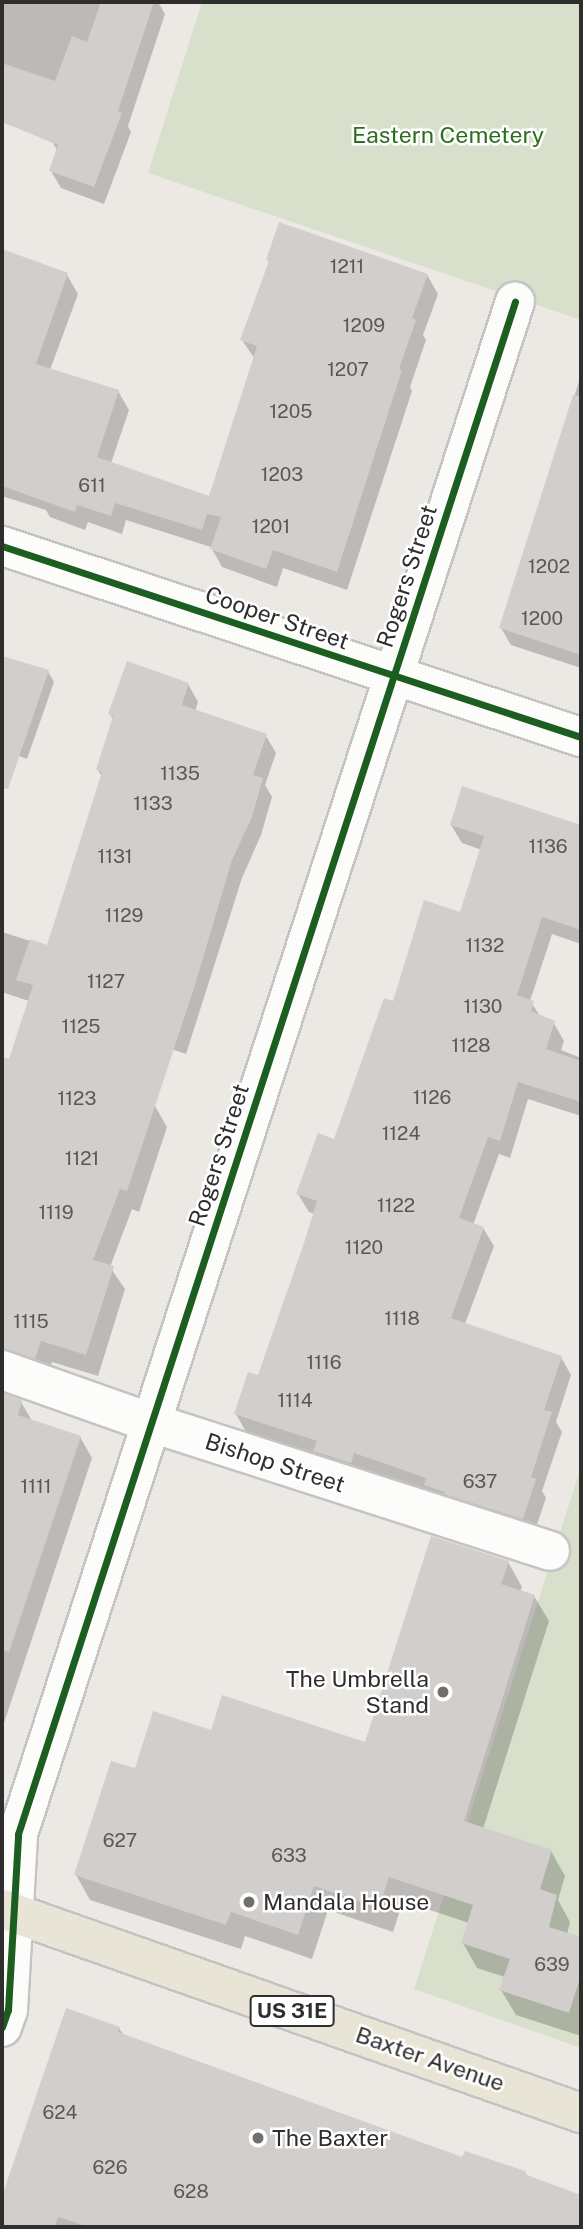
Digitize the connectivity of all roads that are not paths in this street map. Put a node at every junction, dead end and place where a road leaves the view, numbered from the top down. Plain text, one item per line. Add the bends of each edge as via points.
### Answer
1 (515, 302) dead end
2 (2, 546) edge
3 (394, 677) junction
4 (581, 737) edge
5 (2, 1370) edge
6 (152, 1423) junction
7 (550, 1551) dead end
8 (8, 1911) edge
9 (2, 2027) edge
10 (581, 2113) edge

1 - 3 street, Rogers Street
2 - 3 street, Cooper Street
3 - 4 street, Cooper Street
3 - 6 street, Rogers Street
5 - 6 street, Bishop Street
6 - 7 street, Bishop Street
6 - 8 street, Rogers Street via 18,1834
8 - 9 street, Rogers Street via 8,2010
8 - 10 main road, Baxter Avenue / US 31E

